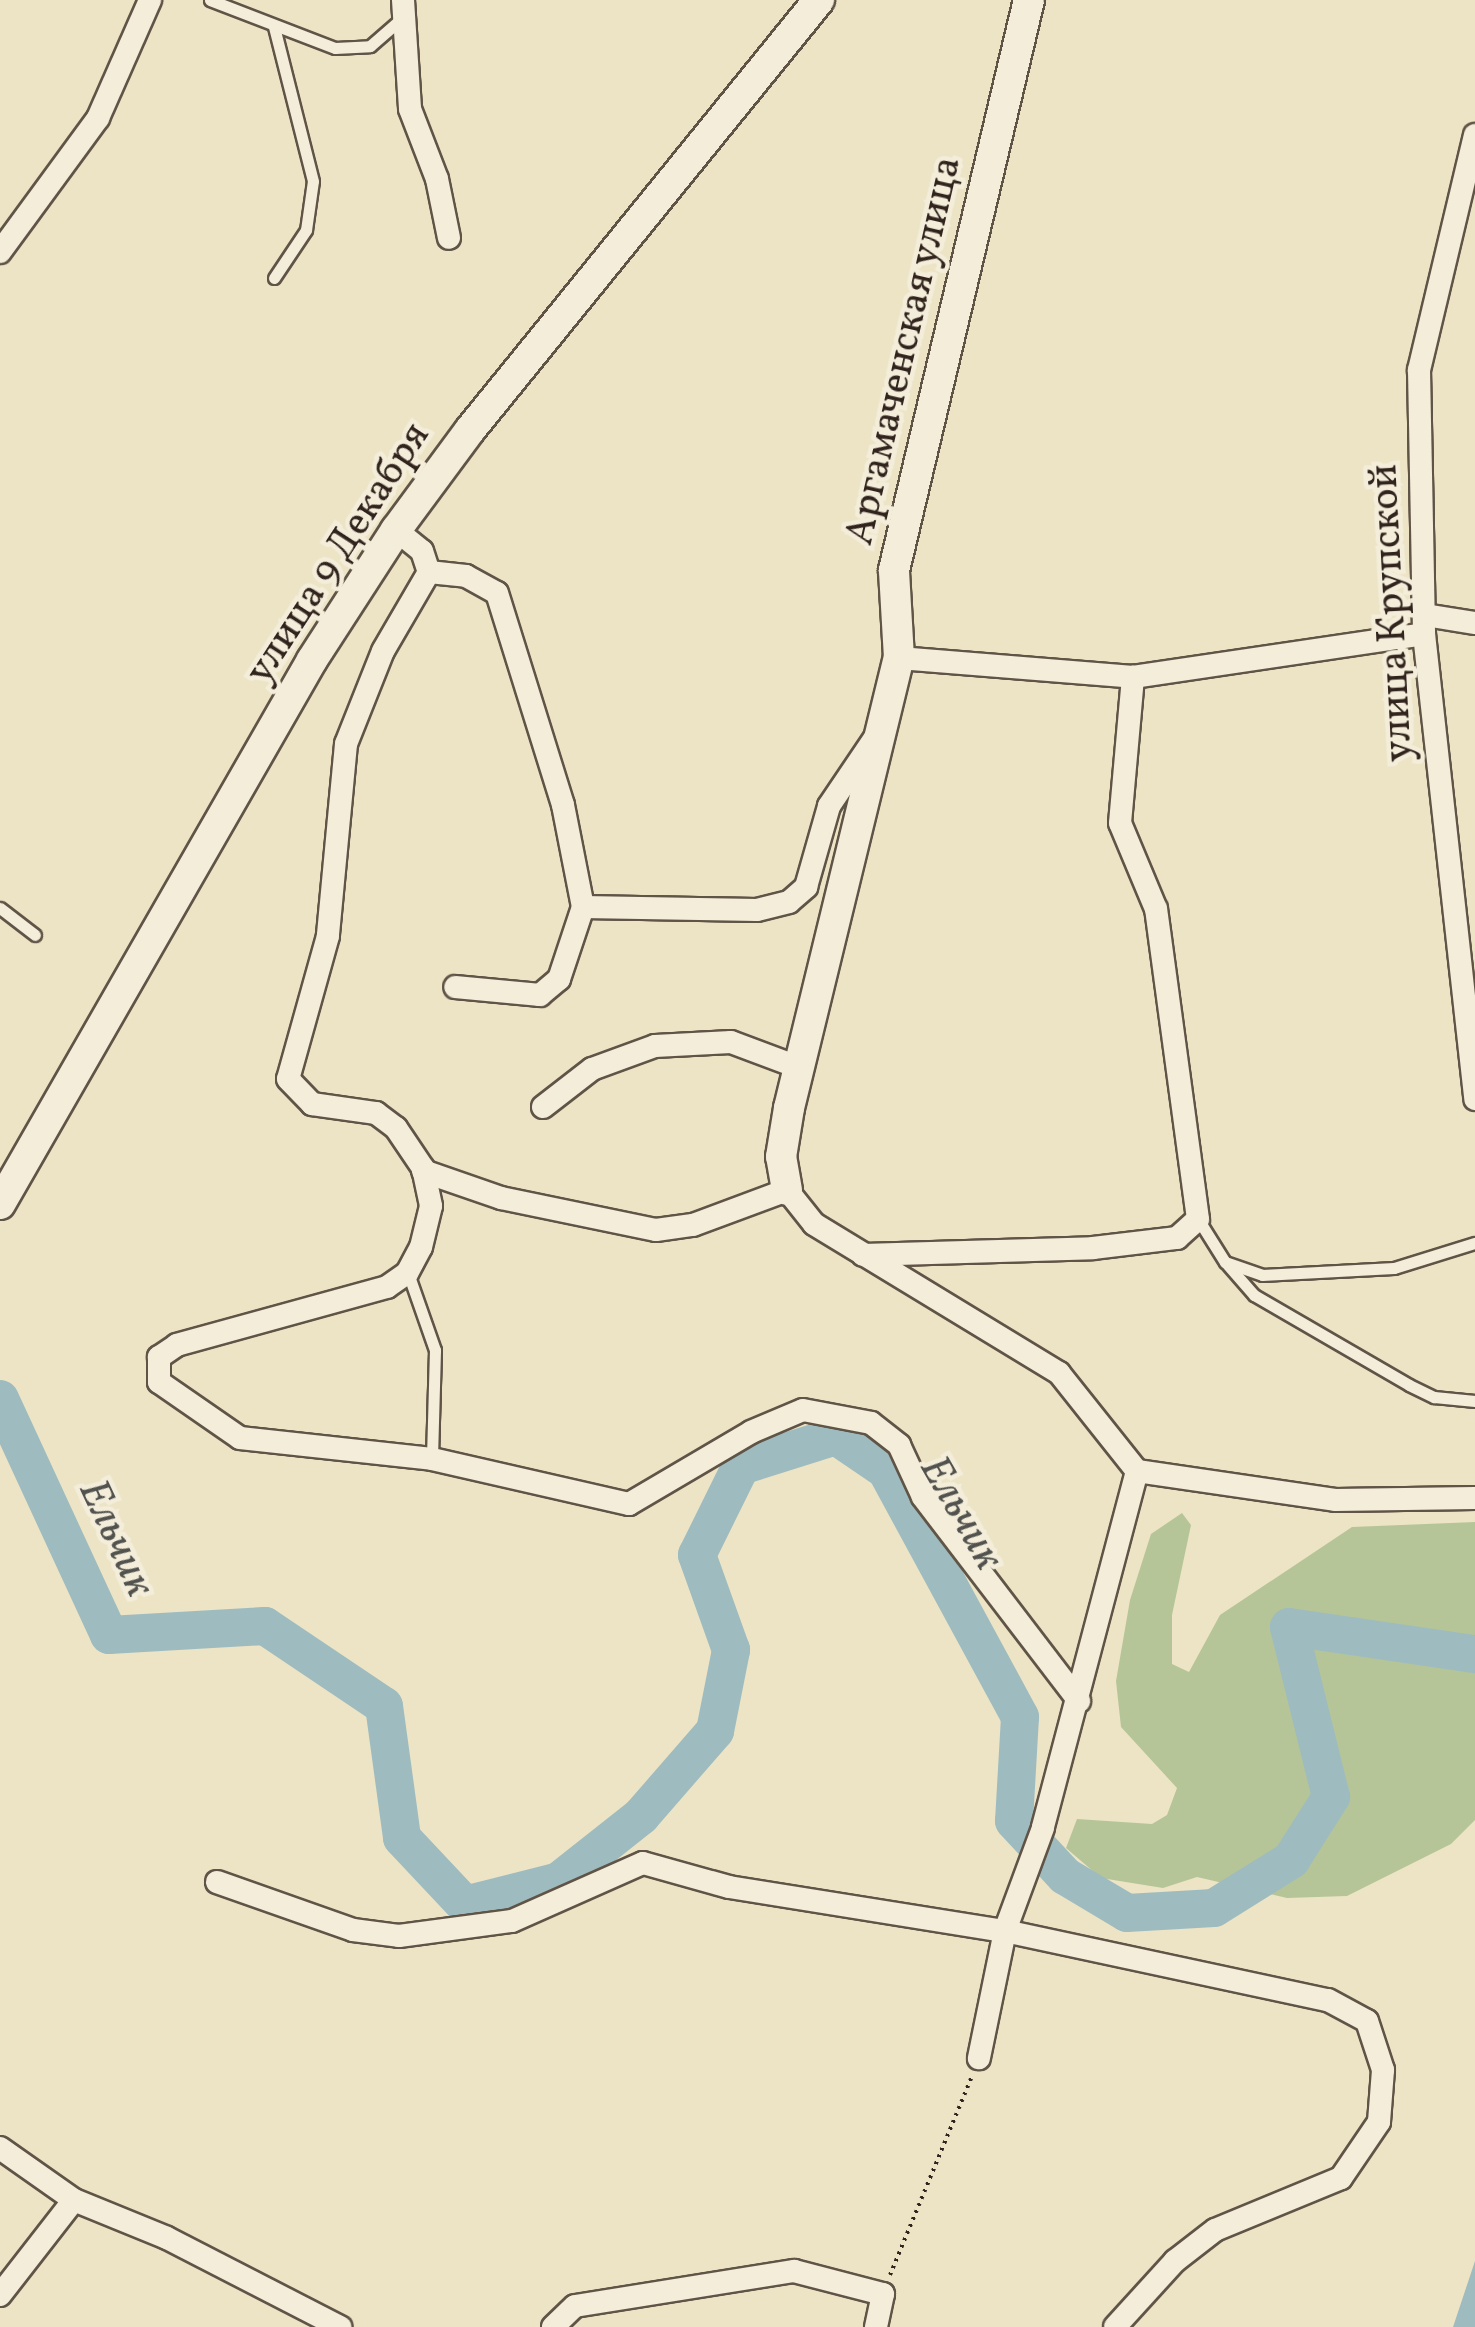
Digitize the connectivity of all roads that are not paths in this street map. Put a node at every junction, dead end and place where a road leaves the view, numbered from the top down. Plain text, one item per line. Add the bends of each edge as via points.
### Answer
1 (150, 0) edge
2 (210, 0) edge
3 (819, 0) edge
4 (1029, 0) edge
5 (402, 10) edge
6 (274, 27) junction
7 (1475, 135) edge
8 (449, 238) dead end
9 (0, 252) edge
10 (274, 278) dead end
11 (396, 530) junction
12 (428, 572) junction
13 (1475, 622) edge
14 (1425, 625) junction
15 (898, 658) junction
16 (1133, 677) junction
17 (881, 729) junction
18 (583, 907) junction
19 (0, 908) edge
20 (35, 934) dead end
21 (455, 987) dead end
22 (798, 1066) junction
23 (1473, 1095) edge
24 (543, 1107) dead end
25 (423, 1171) junction
26 (788, 1190) junction
27 (0, 1204) edge
28 (1198, 1219) junction
29 (1475, 1243) edge
30 (862, 1255) junction
31 (1225, 1262) junction
32 (408, 1273) junction
33 (1475, 1401) edge
34 (432, 1459) junction
35 (1137, 1471) junction
36 (1475, 1498) edge
37 (1079, 1701) junction
38 (217, 1882) dead end
39 (1005, 1931) junction
40 (979, 2058) road end
41 (0, 2148) edge
42 (74, 2200) junction
43 (0, 2295) edge
44 (881, 2326) edge
45 (340, 2327) edge
46 (553, 2327) edge
47 (1115, 2327) edge

1 - 9 street via 98,118
2 - 6 lane
3 - 11 main road, улица 9 Декабря
4 - 15 main road, Аргамаченская улица via 894,570
5 - 6 lane via 370,46 335,48
5 - 8 street via 410,109 437,179
6 - 10 lane via 313,181 306,230
7 - 14 street, улица Крупской via 1420,370
11 - 12 street via 422,551
11 - 27 main road, улица 9 Декабря via 312,660
12 - 18 street via 466,576 497,593 563,805
12 - 25 street via 384,651 346,744 328,936 288,1079 312,1104 376,1113 396,1128
13 - 14 street
14 - 16 street
14 - 23 street, улица Крупской
15 - 16 street
15 - 17 main road, Аргамаченская улица
16 - 28 street via 1120,823 1156,909
17 - 18 street via 844,778 806,887 789,902 757,910
17 - 22 main road, Аргамаченская улица
18 - 21 street via 559,979 540,995
19 - 20 lane
22 - 24 street via 731,1042 655,1046 592,1069
22 - 26 main road, Аргамаченская улица via 781,1156
25 - 26 street via 501,1198 656,1230 693,1225
25 - 32 street via 431,1206
26 - 30 street via 814,1224
28 - 30 street via 1176,1238 1094,1248
28 - 31 lane
29 - 31 lane via 1394,1268 1315,1275 1262,1275
30 - 35 street via 1059,1373
31 - 33 lane via 1254,1295 1409,1385 1434,1397
32 - 34 lane via 435,1350
32 - 34 street via 388,1287 328,1307 177,1345 159,1357 159,1382 240,1438
34 - 37 street via 629,1504 751,1432 803,1410 870,1424 898,1445 924,1496
35 - 36 street via 1335,1500
35 - 37 street
37 - 39 street
38 - 39 street via 352,1930 399,1936 512,1921 643,1863 729,1887
39 - 40 street
39 - 47 street via 1328,2000 1366,2021 1383,2070 1379,2122 1341,2178 1214,2230 1175,2261
41 - 42 street
42 - 43 street
42 - 45 street via 167,2238
44 - 46 street via 883,2294 794,2270 575,2306

